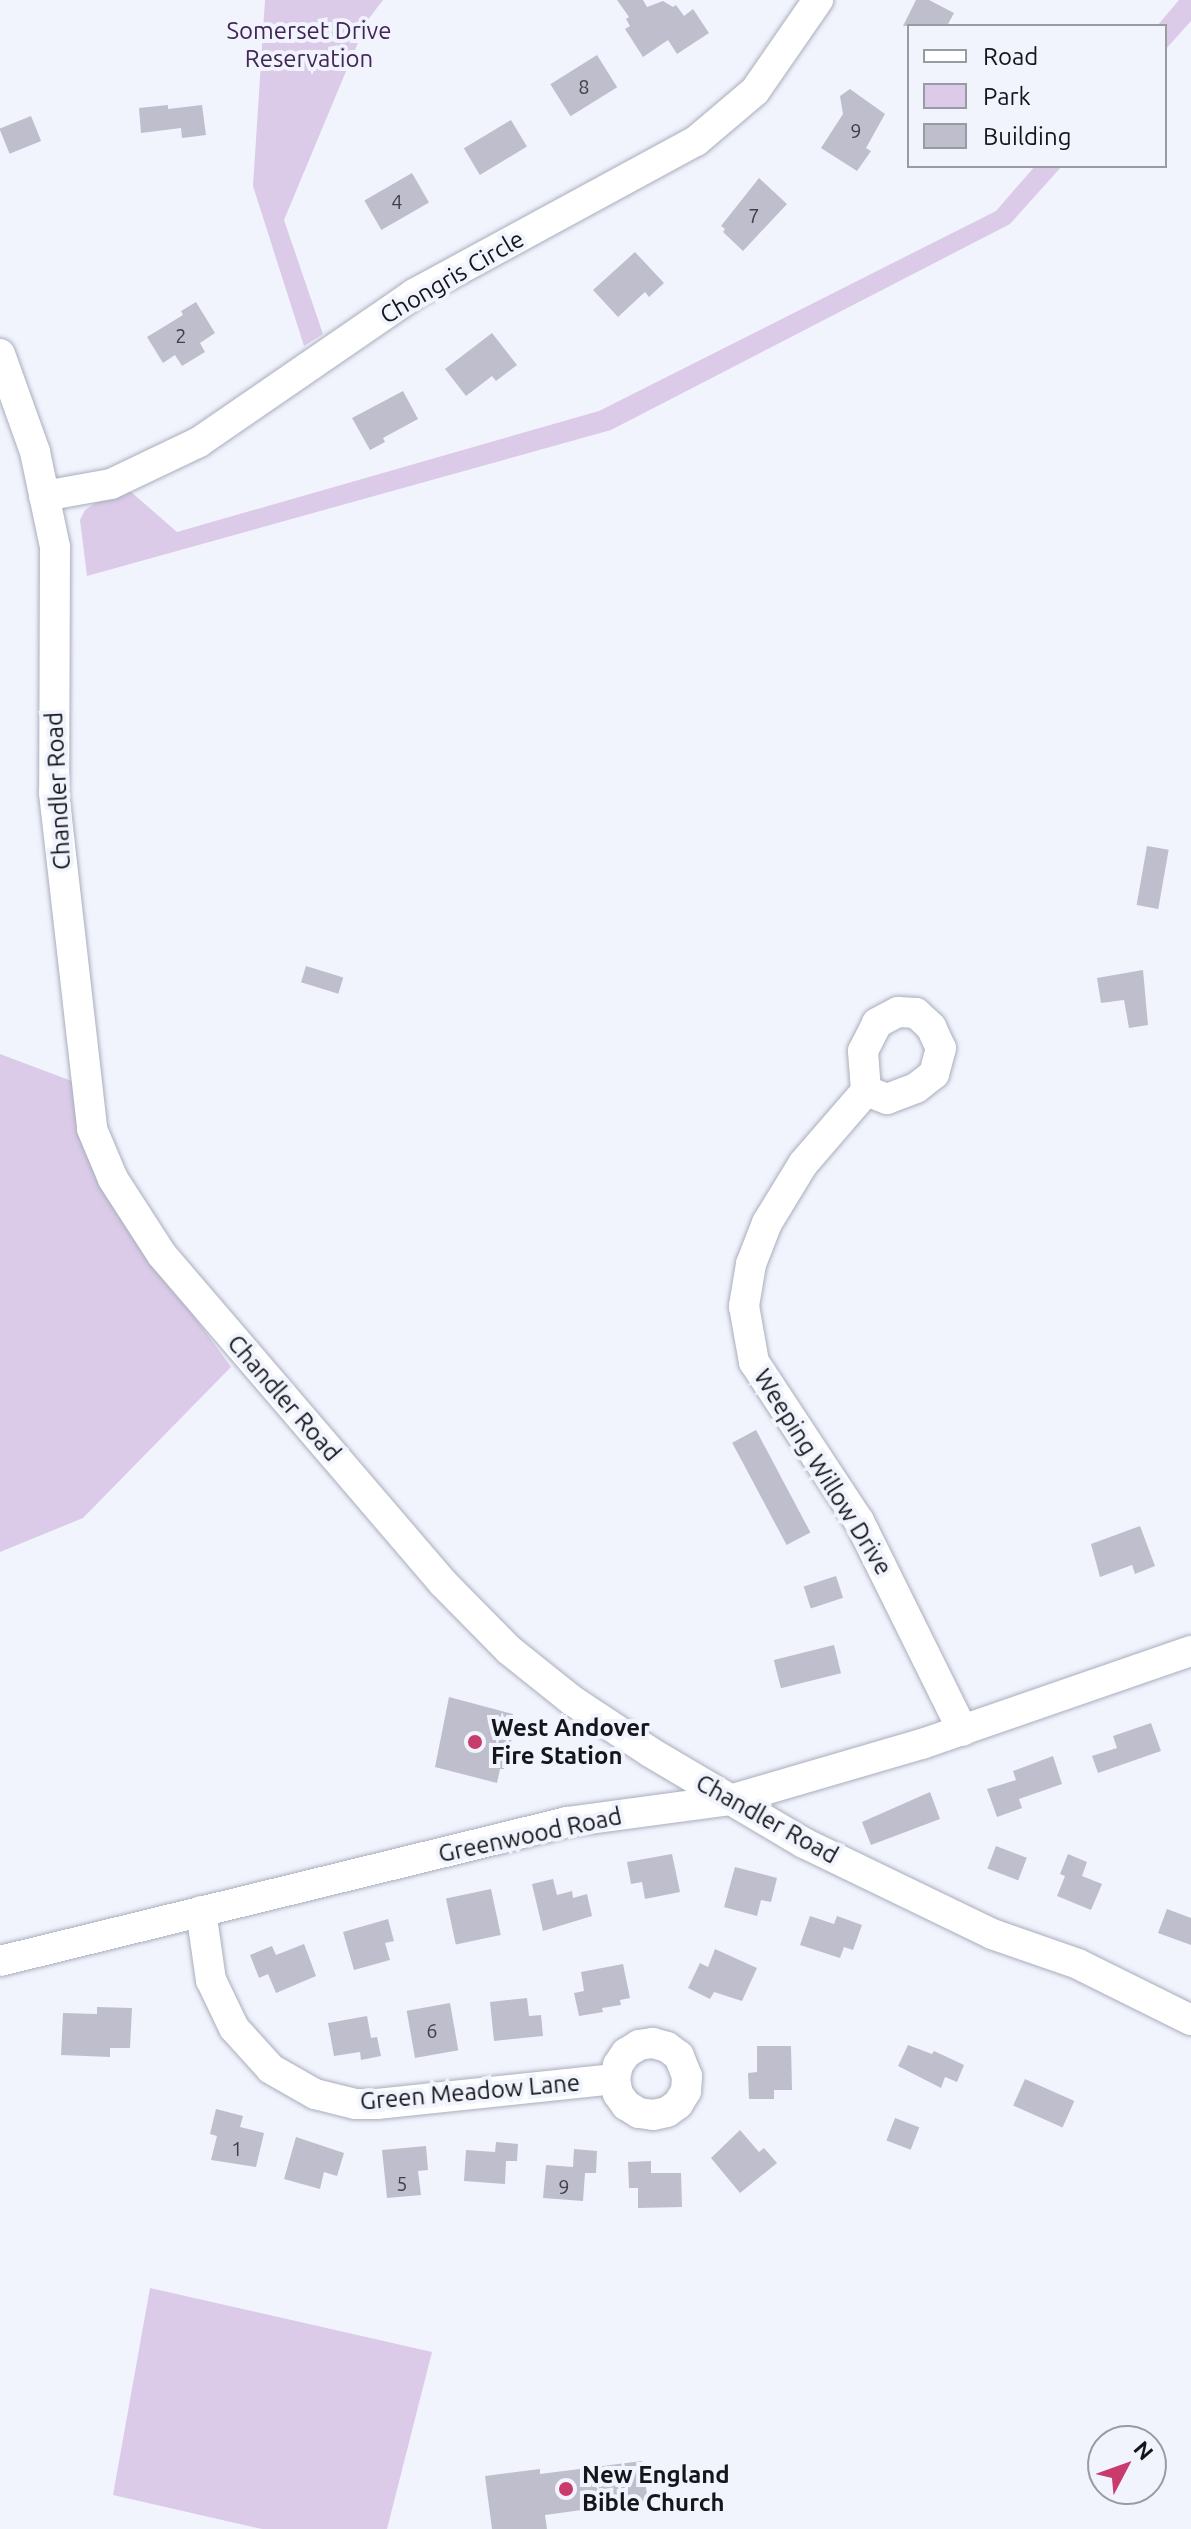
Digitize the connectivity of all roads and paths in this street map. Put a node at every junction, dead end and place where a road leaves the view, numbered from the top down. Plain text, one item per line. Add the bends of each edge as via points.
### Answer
1 (818, 0) edge
2 (0, 354) edge
3 (44, 496) junction
4 (866, 1091) dead end
5 (1191, 1651) edge
6 (963, 1731) junction
7 (730, 1800) junction
8 (201, 1911) junction
9 (0, 1961) edge
10 (1191, 2020) edge
11 (615, 2079) dead end

1 - 3 street, Chongris Circle via 755,91 696,141 414,294 199,442 111,484
2 - 3 street, Chandler Road via 35,452
3 - 7 street, Chandler Road via 55,547 54,793 92,1129 113,1179 162,1255 220,1324 443,1583 509,1650 573,1701
4 - 6 street, Weeping Willow Drive via 803,1164 767,1223 751,1264 744,1306 754,1362 859,1521
5 - 6 street, Greenwood Road
6 - 7 street, Greenwood Road
7 - 8 street, Greenwood Road via 567,1822
7 - 10 street, Chandler Road via 804,1843 992,1934 1078,1964
8 - 9 street, Greenwood Road
8 - 11 street, Green Meadow Lane via 211,1980 234,2028 271,2069 315,2094 377,2104

